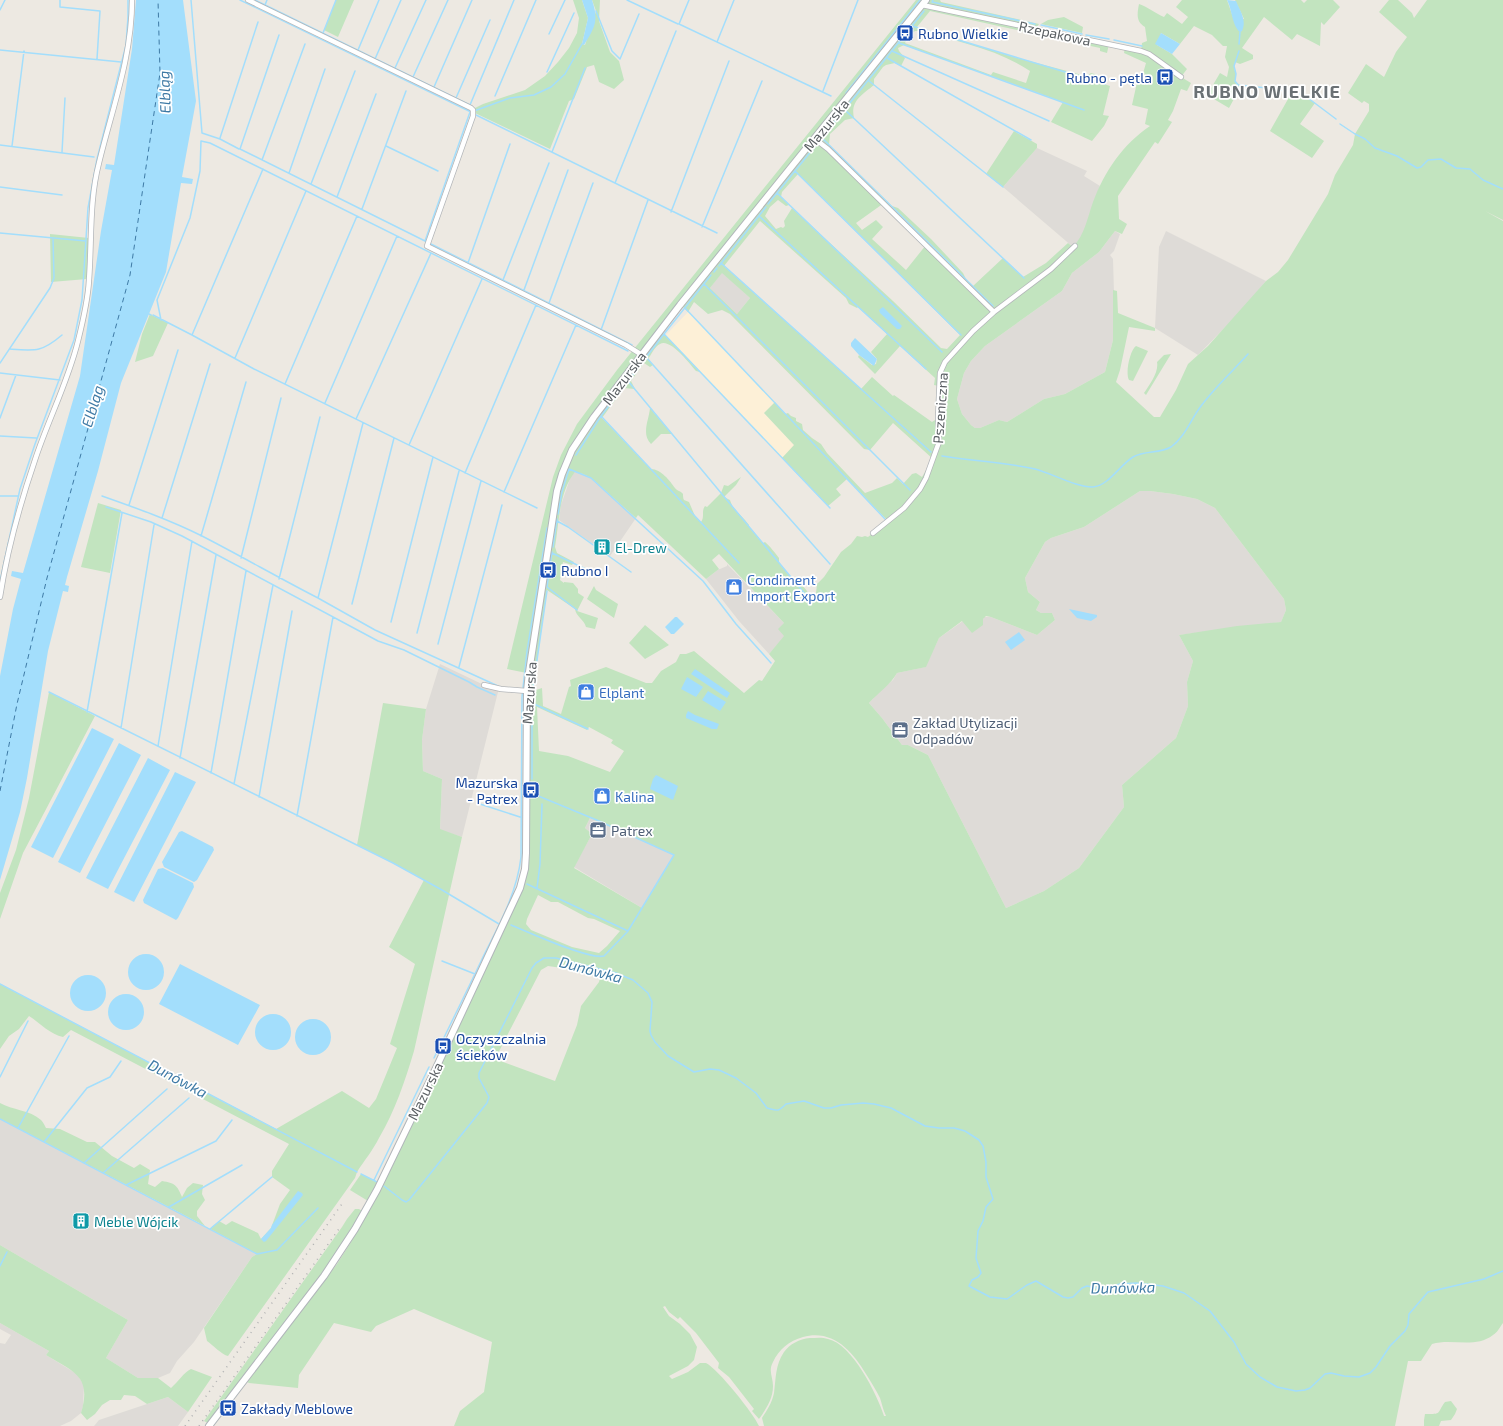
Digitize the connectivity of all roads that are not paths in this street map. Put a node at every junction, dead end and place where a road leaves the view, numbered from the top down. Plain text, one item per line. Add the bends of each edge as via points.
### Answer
1 (132, 0) edge
2 (248, 0) edge
3 (924, 3) edge
4 (1181, 77) dead end
5 (815, 139) junction
6 (1075, 246) dead end
7 (994, 312) junction
8 (642, 354) junction
9 (873, 533) dead end
10 (0, 597) edge
11 (484, 686) dead end
12 (527, 691) junction
13 (210, 1426) edge

1 - 10 street via 126,64 98,164 87,303 69,371 35,459 20,509
2 - 8 street via 471,108 474,116 427,246
3 - 4 street, Rzepakowa via 1142,51
3 - 5 main road, Mazurska
5 - 7 street via 828,148
5 - 8 main road, Mazurska
6 - 7 street, Pszeniczna
7 - 9 street, Pszeniczna via 969,335 942,366 939,442 920,489 904,508
8 - 12 main road, Mazurska via 581,436 562,474 551,524
11 - 12 street
12 - 13 main road, Mazurska via 526,864 516,898 356,1230

